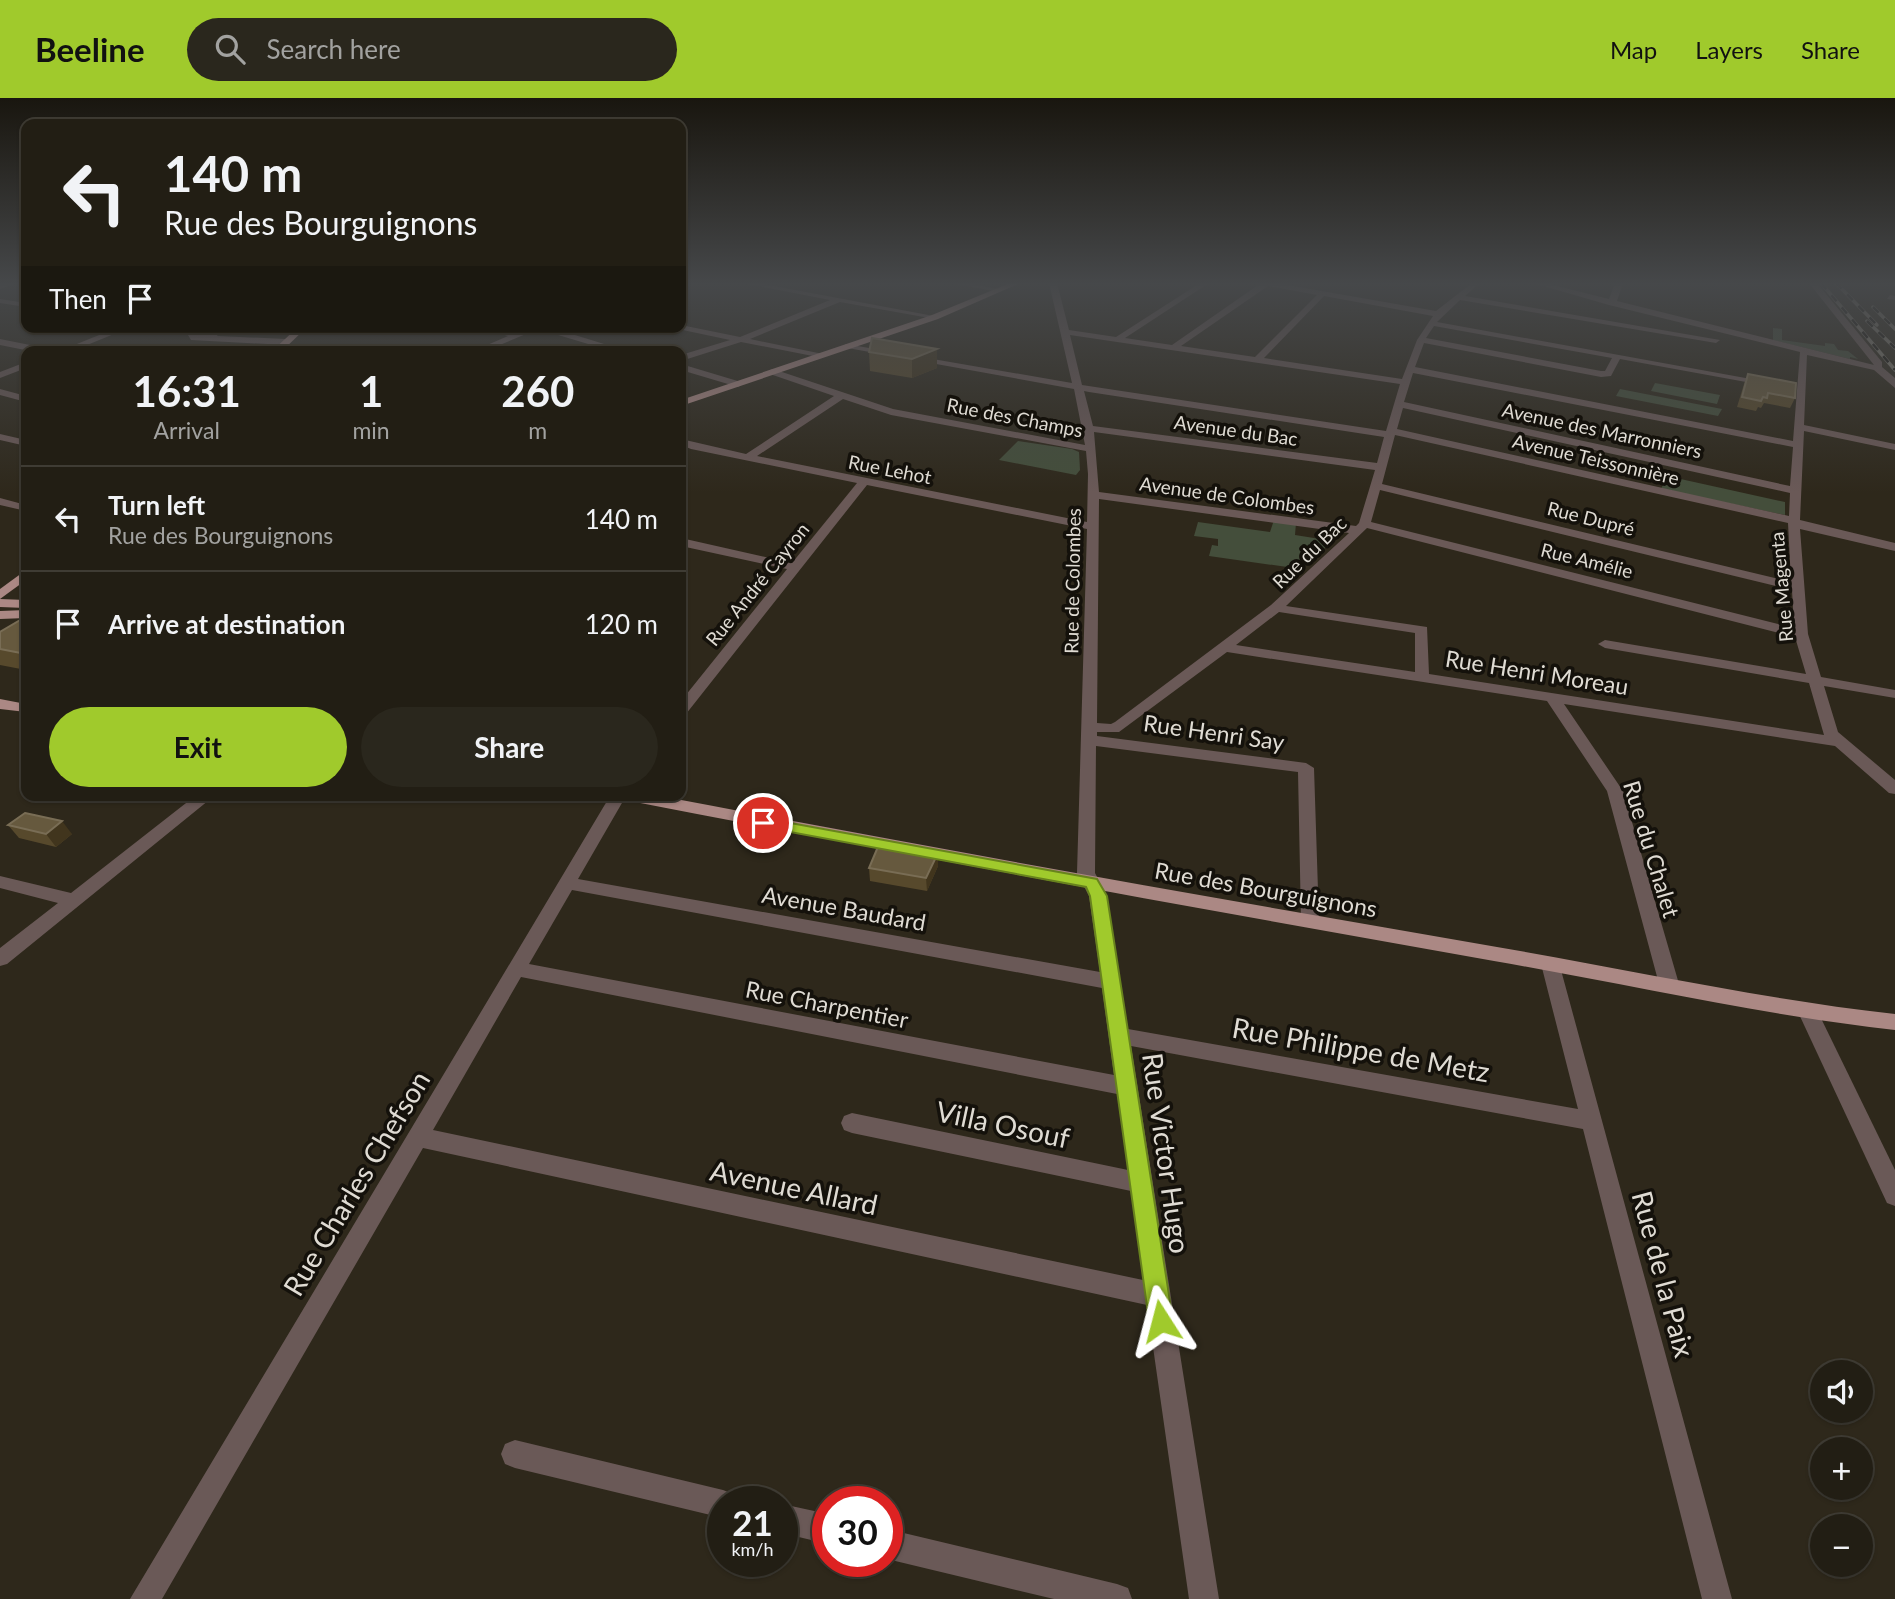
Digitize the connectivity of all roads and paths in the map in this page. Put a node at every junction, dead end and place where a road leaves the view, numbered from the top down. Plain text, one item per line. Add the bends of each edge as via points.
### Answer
1 (806, 353) edge
2 (829, 353) edge
3 (882, 353) edge
4 (1070, 353) edge
5 (1208, 353) edge
6 (1263, 353) edge
7 (1416, 353) edge
8 (1490, 353) edge
9 (1602, 353) edge
10 (1804, 353) joint
11 (1871, 353) edge
12 (820, 356) junction
13 (1617, 356) junction
14 (1256, 360) junction
15 (21, 367) edge
16 (686, 368) edge
17 (1877, 368) junction
18 (1409, 369) junction
19 (773, 372) junction
20 (0, 374) edge
21 (1405, 382) junction
22 (738, 384) junction
23 (1778, 385) edge
24 (1895, 385) edge
25 (1076, 386) junction
26 (0, 393) edge
27 (841, 396) junction
28 (21, 398) edge
29 (686, 401) edge
30 (1399, 404) junction
31 (1800, 427) junction
32 (1088, 428) junction
33 (1390, 433) junction
34 (0, 437) edge
35 (21, 442) edge
36 (686, 444) edge
37 (1798, 445) junction
38 (695, 447) junction
39 (1895, 447) edge
40 (1090, 449) junction
41 (686, 451) edge
42 (747, 458) junction
43 (1379, 467) junction
44 (864, 481) junction
45 (1374, 485) junction
46 (1797, 491) junction
47 (1094, 495) junction
48 (0, 502) edge
49 (21, 507) edge
50 (1795, 522) junction
51 (1094, 527) junction
52 (1361, 527) junction
53 (686, 543) edge
54 (1895, 547) edge
55 (795, 567) junction
56 (21, 579) edge
57 (1799, 588) junction
58 (2, 600) edge
59 (21, 603) edge
60 (1276, 608) junction
61 (21, 611) edge
62 (1801, 634) junction
63 (1605, 644) dead end
64 (1225, 647) junction
65 (1422, 676) junction
66 (1815, 681) junction
67 (1895, 694) edge
68 (1553, 699) junction
69 (0, 705) edge
70 (686, 705) edge
71 (21, 707) edge
72 (1089, 733) junction
73 (1118, 736) junction
74 (1841, 743) junction
75 (1895, 789) edge
76 (200, 801) edge
77 (615, 801) edge
78 (656, 801) edge
79 (0, 882) edge
80 (567, 883) junction
81 (1091, 883) junction
82 (73, 900) junction
83 (1310, 921) junction
84 (0, 959) edge
85 (1550, 964) junction
86 (517, 969) junction
87 (1112, 982) junction
88 (1668, 984) junction
89 (1808, 1012) junction
90 (1895, 1022) edge
91 (1121, 1036) junction
92 (1127, 1087) junction
93 (1590, 1121) junction
94 (852, 1123) dead end
95 (418, 1137) junction
96 (1141, 1183) junction
97 (1895, 1195) edge
98 (1157, 1296) junction
99 (515, 1454) dead end
100 (707, 1500) edge
101 (903, 1548) edge
102 (145, 1599) edge
103 (1117, 1599) edge
104 (1204, 1599) edge
105 (1717, 1599) edge

1 - 12 street
2 - 12 main road
3 - 25 street, Avenue Teissonnière
4 - 25 street, Rue de Colombes
5 - 14 street
6 - 14 street
7 - 18 street, Rue du Bac
8 - 13 street via 1601,374 1608,374
9 - 13 street
10 - 17 street
10 - 31 street, Rue Magenta via 1797,388
11 - 17 street
12 - 19 main road
13 - 23 street
14 - 21 street
15 - 20 street
16 - 22 street
17 - 24 street
18 - 21 street, Rue du Bac
18 - 37 street
19 - 22 main road
19 - 27 street, Rue des Champs
21 - 30 street, Rue du Bac
22 - 29 main road
25 - 32 street, Rue de Colombes
25 - 33 street, Avenue Teissonnière
26 - 28 street
27 - 40 street, Rue des Champs via 891,412
27 - 42 street
30 - 33 street, Rue du Bac
30 - 46 street, Avenue des Marronniers
31 - 37 street, Rue Magenta
31 - 39 street
32 - 40 street, Rue de Colombes
32 - 43 street, Avenue du Bac
33 - 43 street, Rue du Bac
33 - 50 street, Avenue Teissonnière
34 - 35 street
36 - 38 street, Rue Lehot
37 - 46 street, Rue Magenta
38 - 41 street
38 - 42 street, Rue Lehot
40 - 47 street, Rue de Colombes
42 - 44 street, Rue Lehot
43 - 45 street, Rue du Bac
44 - 51 street, Rue Lehot
44 - 55 street, Rue André Cayron
45 - 52 street, Rue du Bac
45 - 57 street, Rue Dupré
46 - 50 street, Rue Magenta
47 - 51 street, Rue de Colombes
47 - 52 street, Avenue de Colombes
48 - 49 street
50 - 54 street, Avenue Teissonnière
50 - 57 street, Rue Magenta
51 - 72 street, Rue de Colombes
52 - 60 street, Rue du Bac
52 - 62 street, Rue Amélie
53 - 55 street
55 - 70 street, Rue André Cayron
56 - 58 main road
57 - 62 street, Rue Magenta
58 - 59 main road
58 - 61 main road
60 - 64 street, Rue du Bac
60 - 65 street via 1422,630
62 - 66 street, Rue Magenta
63 - 66 street
64 - 65 street, Rue Henri Moreau
64 - 73 street, Rue du Bac
65 - 68 street, Rue Henri Moreau
66 - 67 street
66 - 74 street, Rue Magenta via 1827,726
68 - 74 street, Rue Henri Moreau
68 - 88 street, Rue du Chalet via 1615,791
69 - 71 main road
72 - 73 street, Rue Henri Say
72 - 81 street, Rue de Colombes via 1086,873
73 - 83 street, Rue Henri Say via 1306,768
74 - 75 street, Rue Magenta
76 - 82 street
77 - 80 street, Rue Charles Chefson
78 - 81 main road, Rue des Bourguignons
79 - 82 street
80 - 86 street, Rue Charles Chefson
80 - 87 street, Avenue Baudard
81 - 83 main road, Rue des Bourguignons
81 - 87 street, Rue Victor Hugo via 1098,896
82 - 84 street
83 - 85 main road, Rue des Bourguignons
85 - 88 main road, Rue des Bourguignons
85 - 93 street, Rue de la Paix
86 - 92 street, Rue Charpentier
86 - 95 street, Rue Charles Chefson
87 - 91 street, Rue Victor Hugo
88 - 89 main road, Rue des Bourguignons
89 - 90 main road, Rue des Bourguignons
89 - 97 street
91 - 92 street, Rue Victor Hugo
91 - 93 street, Rue Philippe de Metz
92 - 96 street, Rue Victor Hugo
93 - 105 street, Rue de la Paix
94 - 96 street, Villa Osouf
95 - 98 street, Avenue Allard
95 - 102 street, Rue Charles Chefson
96 - 98 street, Rue Victor Hugo
98 - 104 street, Rue Victor Hugo
99 - 100 street
101 - 103 street

